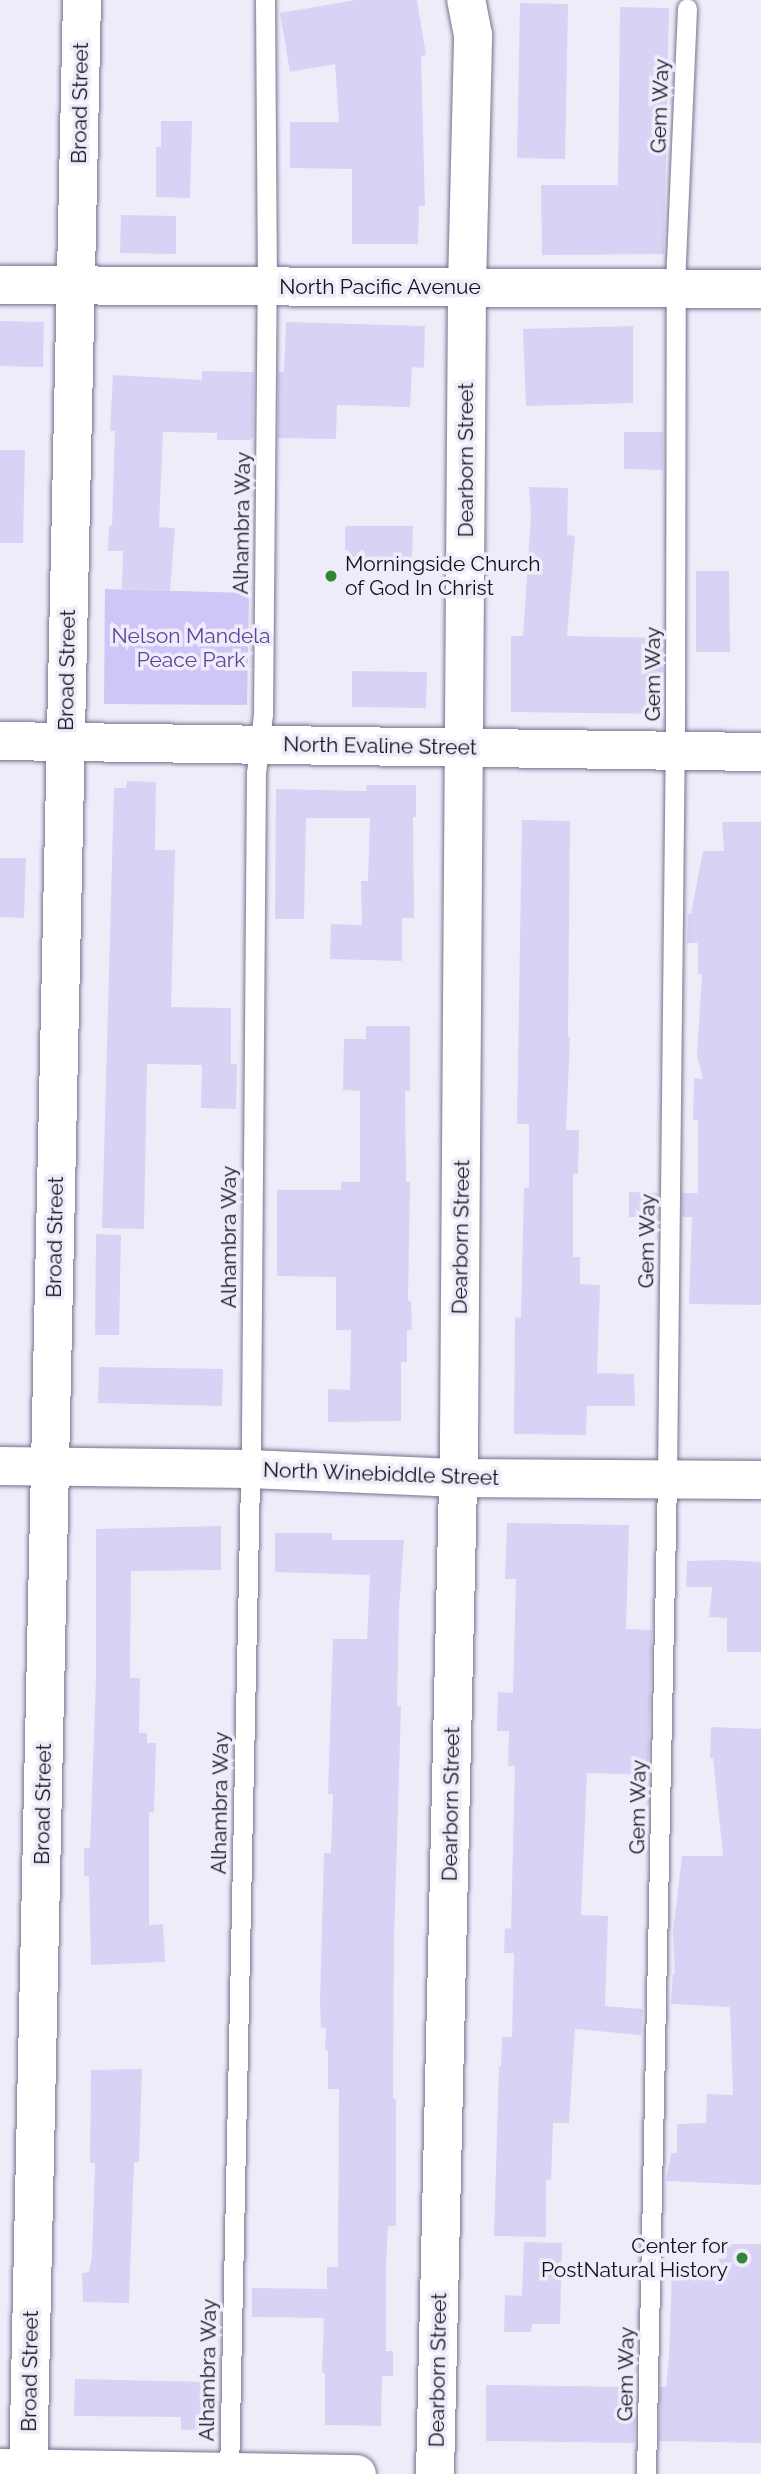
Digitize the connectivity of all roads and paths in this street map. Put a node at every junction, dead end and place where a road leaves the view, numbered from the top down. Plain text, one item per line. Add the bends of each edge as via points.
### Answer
1 (82, 0) edge
2 (264, 0) edge
3 (466, 0) edge
4 (687, 8) dead end
5 (76, 284) junction
6 (0, 285) edge
7 (467, 286) junction
8 (267, 287) junction
9 (677, 289) junction
10 (761, 289) edge
11 (0, 741) edge
12 (65, 742) junction
13 (259, 743) junction
14 (465, 748) junction
15 (674, 751) junction
16 (761, 752) edge
17 (0, 1466) edge
18 (50, 1467) junction
19 (250, 1469) junction
20 (667, 1477) junction
21 (459, 1478) junction
22 (761, 1480) edge
23 (19, 2470) edge
24 (229, 2473) edge
25 (357, 2474) edge
26 (435, 2474) edge
27 (646, 2474) edge

1 - 5 street, Broad Street
2 - 8 lane, Alhambra Way
3 - 7 street, Dearborn Street via 473,35
4 - 9 lane, Gem Way
5 - 6 street, North Pacific Avenue
5 - 8 street, North Pacific Avenue
5 - 12 street, Broad Street
7 - 8 street, North Pacific Avenue
7 - 9 street, North Pacific Avenue
7 - 14 street, Dearborn Street
8 - 13 lane, Alhambra Way via 263,715
9 - 10 street, North Pacific Avenue
9 - 15 lane, Gem Way
11 - 12 street, North Evaline Street
12 - 13 street, North Evaline Street
12 - 18 street, Broad Street
13 - 14 street, North Evaline Street
13 - 19 lane, Alhambra Way
14 - 15 street, North Evaline Street
14 - 21 street, Dearborn Street
15 - 16 street, North Evaline Street
15 - 20 lane, Gem Way
17 - 18 street, North Winebiddle Street
18 - 19 street, North Winebiddle Street
18 - 23 street, Broad Street
19 - 21 street, North Winebiddle Street
19 - 24 lane, Alhambra Way
20 - 21 street, North Winebiddle Street
20 - 22 street, North Winebiddle Street
20 - 27 lane, Gem Way
21 - 26 street, Dearborn Street
23 - 24 street
24 - 25 street

